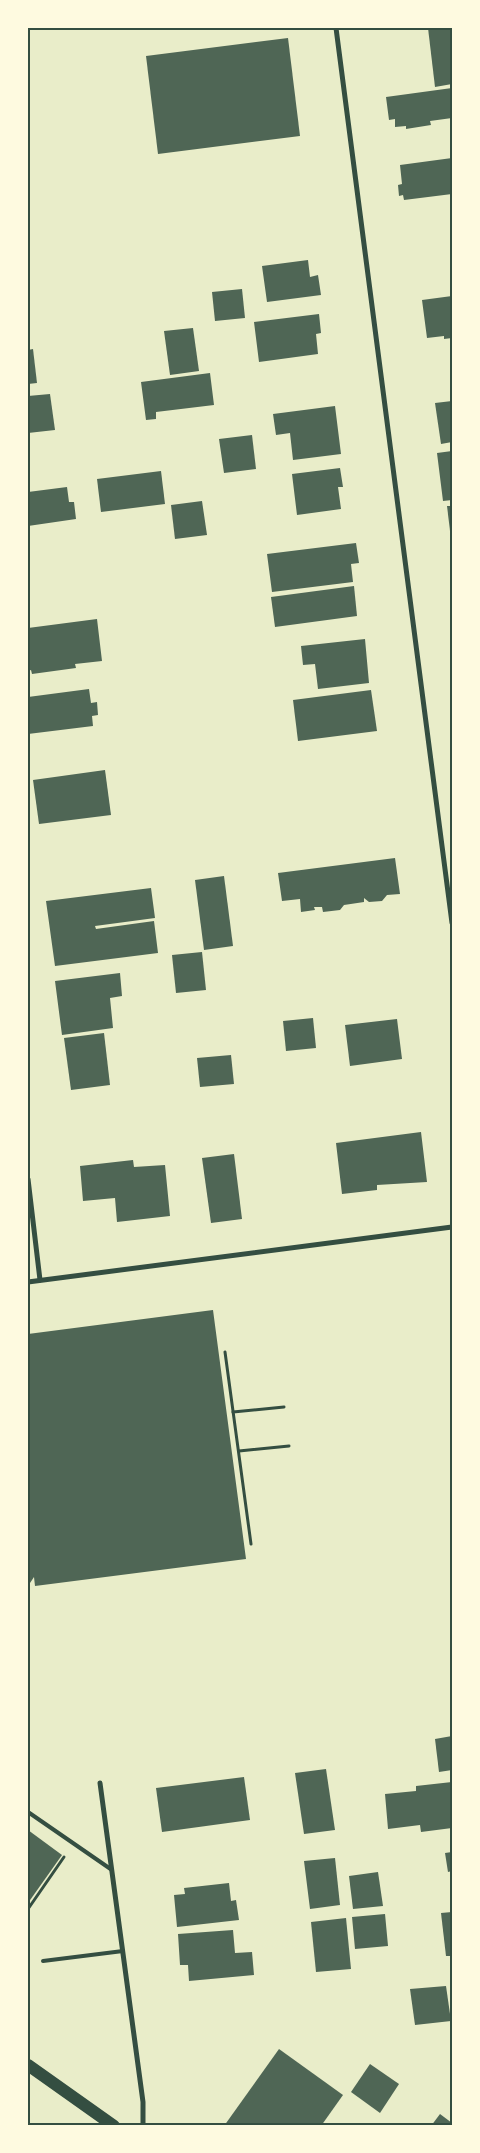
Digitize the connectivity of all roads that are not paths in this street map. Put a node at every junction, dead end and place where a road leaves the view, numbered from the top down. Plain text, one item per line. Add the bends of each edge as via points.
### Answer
1 (336, 28) edge
2 (452, 923) edge
3 (28, 1179) edge
4 (452, 1227) edge
5 (40, 1280) junction
6 (28, 1282) edge
7 (100, 1783) dead end
8 (28, 1812) edge
9 (112, 1870) junction
10 (123, 1951) junction
11 (42, 1962) dead end
12 (28, 2065) edge
13 (114, 2126) edge
14 (143, 2126) edge

1 - 2 street
3 - 5 street
4 - 5 street
5 - 6 street
7 - 9 street
8 - 9 lane
9 - 10 street
10 - 11 lane
10 - 14 street via 143,2102
12 - 13 main road

